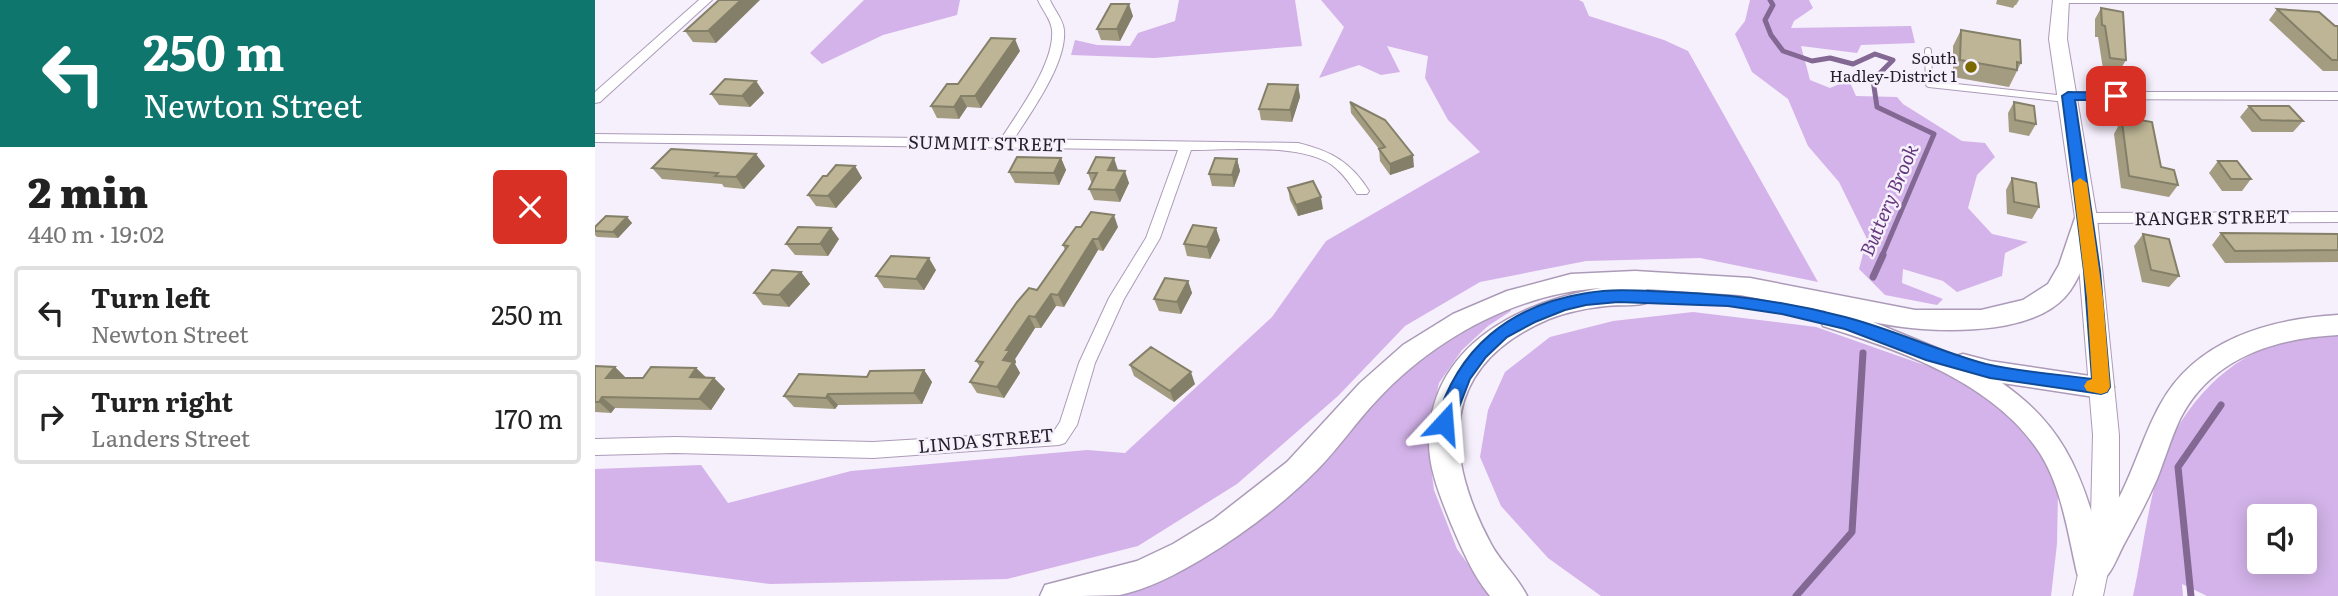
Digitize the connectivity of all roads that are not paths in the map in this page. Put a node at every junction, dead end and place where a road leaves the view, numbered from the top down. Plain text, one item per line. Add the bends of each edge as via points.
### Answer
1 (706, 0) edge
2 (1044, 0) edge
3 (2062, 0) edge
4 (2338, 0) edge
5 (1928, 51) dead end
6 (2338, 96) edge
7 (2068, 97) junction
8 (595, 99) edge
9 (595, 138) edge
10 (1004, 144) junction
11 (1186, 146) junction
12 (1361, 191) dead end
13 (2338, 217) edge
14 (2086, 218) junction
15 (2338, 325) edge
16 (1932, 355) junction
17 (2101, 387) junction
18 (595, 447) edge
19 (2090, 584) edge
20 (1056, 596) edge
21 (1511, 596) edge

1 - 8 street
2 - 10 street via 1058,25 1059,42 1043,80
3 - 4 street
3 - 7 main road via 2058,40
5 - 7 lane via 1929,84
6 - 7 street
7 - 14 main road
9 - 10 street, SUMMIT STREET
10 - 11 street, SUMMIT STREET
11 - 12 street, SUMMIT STREET via 1299,147 1319,152 1337,160
11 - 18 street, LINDA STREET via 1153,238 1117,298 1059,438 873,450
13 - 14 street, RANGER STREET
14 - 17 main road
14 - 20 main road via 2057,290 2021,310 1970,322 1898,318 1779,291 1714,283 1602,279 1531,292 1428,341 1378,382 1298,470 1189,550 1131,577
15 - 19 main road via 2264,335 2212,362 2191,383 2168,415 2136,493
16 - 17 main road via 1990,372
16 - 19 main road via 2006,401 2049,443 2074,504
16 - 21 main road via 1847,323 1728,300 1597,297 1562,305 1510,327 1486,345 1464,375 1447,411 1443,435 1448,480 1475,547 1486,568
17 - 19 main road via 2106,435 2105,517

